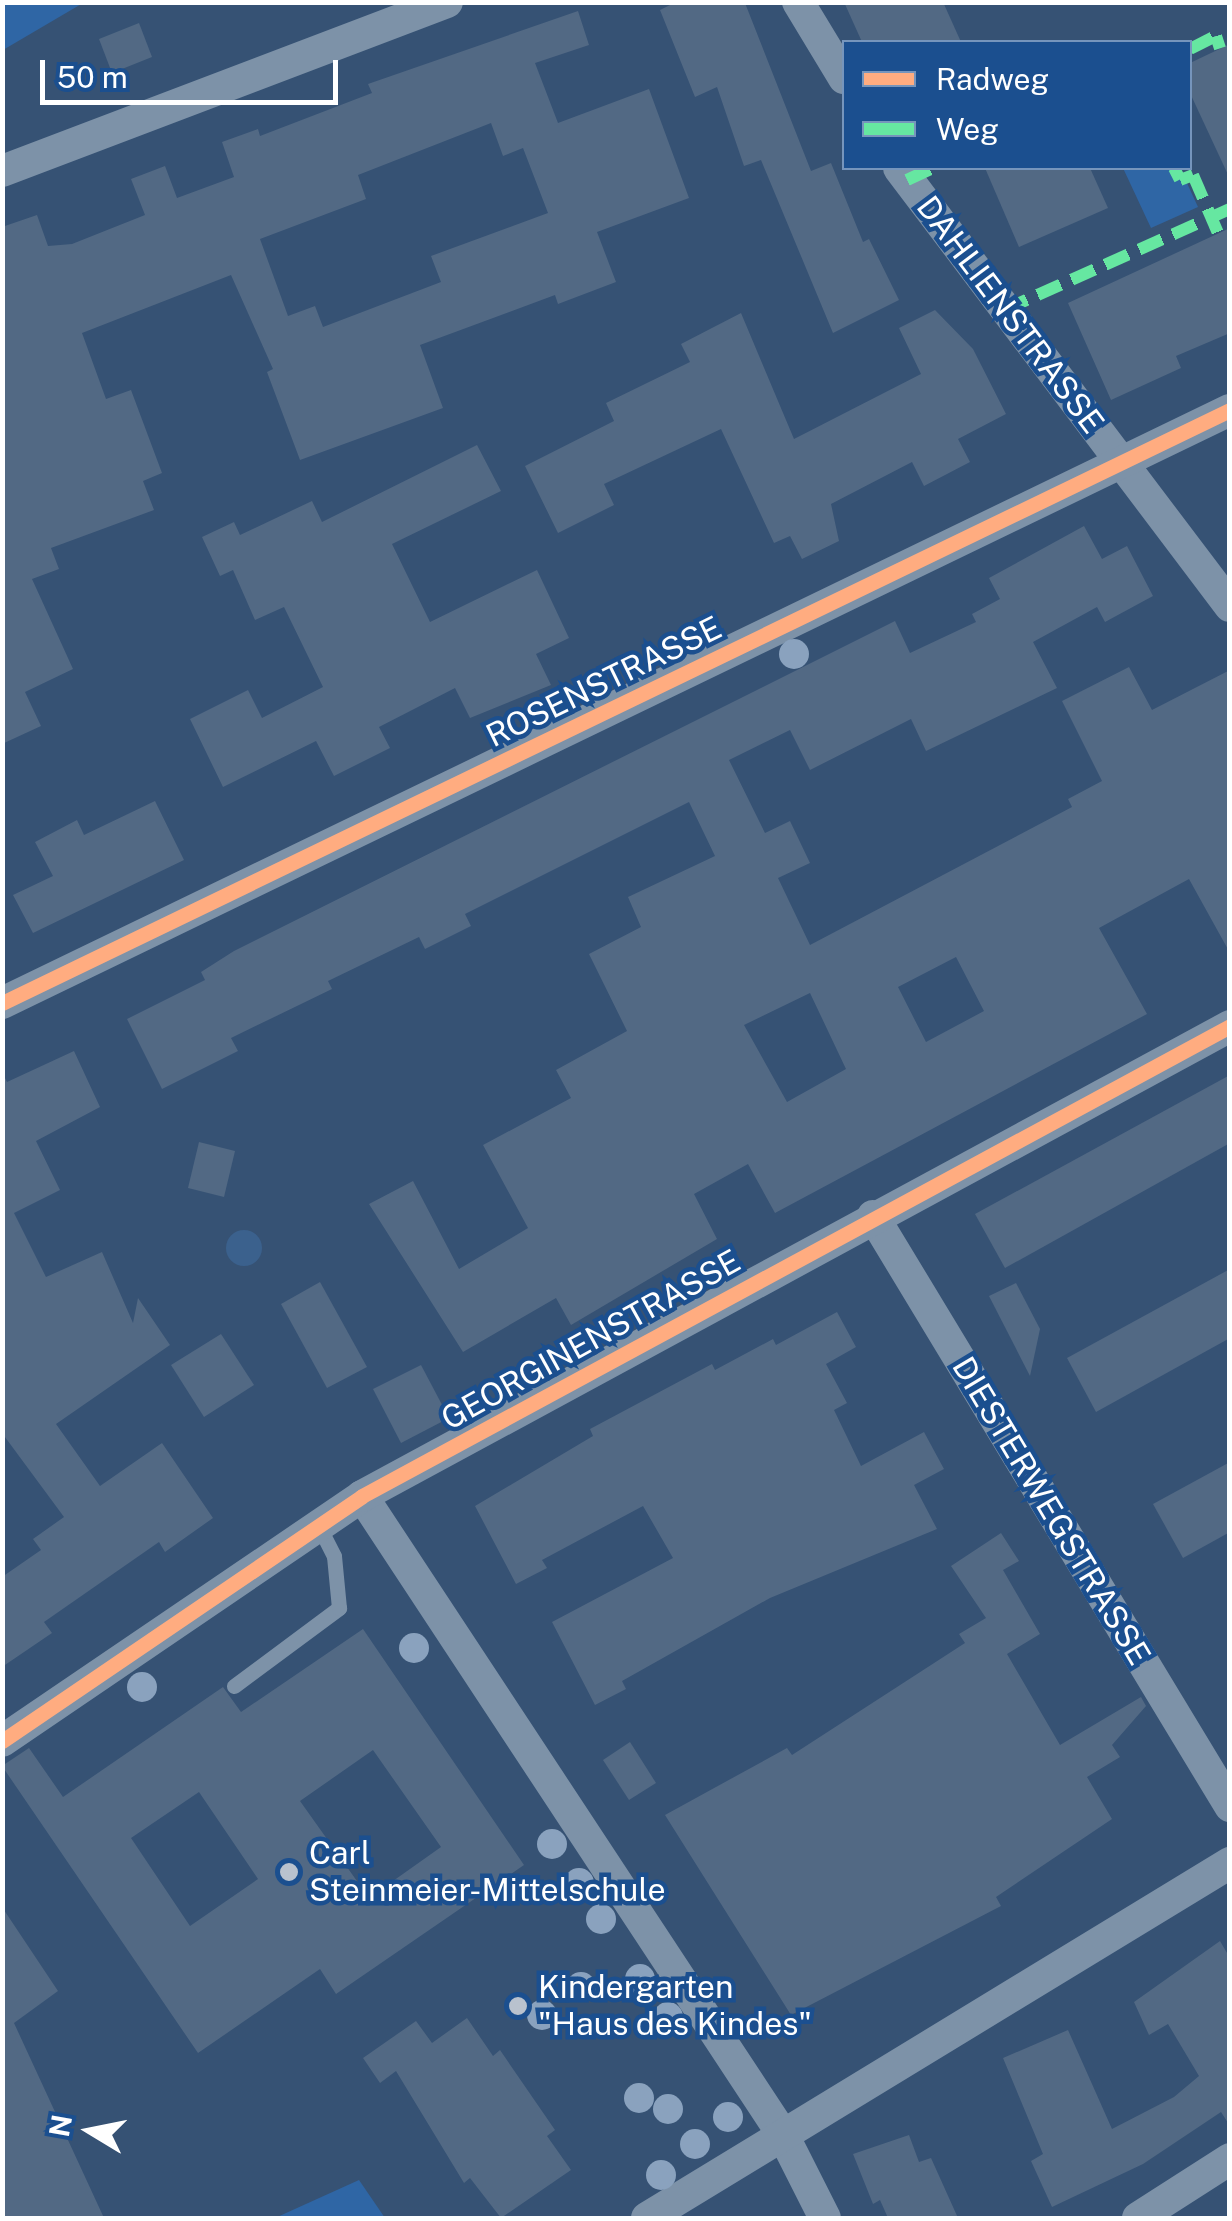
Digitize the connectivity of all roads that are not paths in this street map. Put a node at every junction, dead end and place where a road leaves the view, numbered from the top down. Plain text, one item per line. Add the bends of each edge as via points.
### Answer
1 (448, 2) edge
2 (798, 2) edge
3 (842, 75) edge
4 (901, 170) edge
5 (2, 171) edge
6 (1230, 410) edge
7 (1121, 461) junction
8 (1230, 606) edge
9 (2, 1003) edge
10 (1230, 1026) edge
11 (872, 1216) junction
12 (362, 1496) junction
13 (318, 1526) junction
14 (234, 1686) dead end
15 (2, 1741) edge
16 (1230, 1806) edge
17 (1230, 1863) edge
18 (783, 2135) junction
19 (1230, 2159) edge
20 (647, 2218) edge
21 (825, 2218) edge
22 (1138, 2218) edge

1 - 5 street
2 - 3 street
4 - 7 street, DAHLIENSTRASSE
6 - 7 street, ROSENSTRASSE
7 - 8 street, DAHLIENSTRASSE
7 - 9 street, ROSENSTRASSE
10 - 11 street, GEORGINENSTRASSE
11 - 12 street, GEORGINENSTRASSE
11 - 16 street, DIESTERWEGSTRASSE
12 - 13 street, GEORGINENSTRASSE
12 - 18 street
13 - 14 lane via 334,1556 339,1608
13 - 15 street, GEORGINENSTRASSE
17 - 18 street
18 - 20 street
18 - 21 street
19 - 22 street

